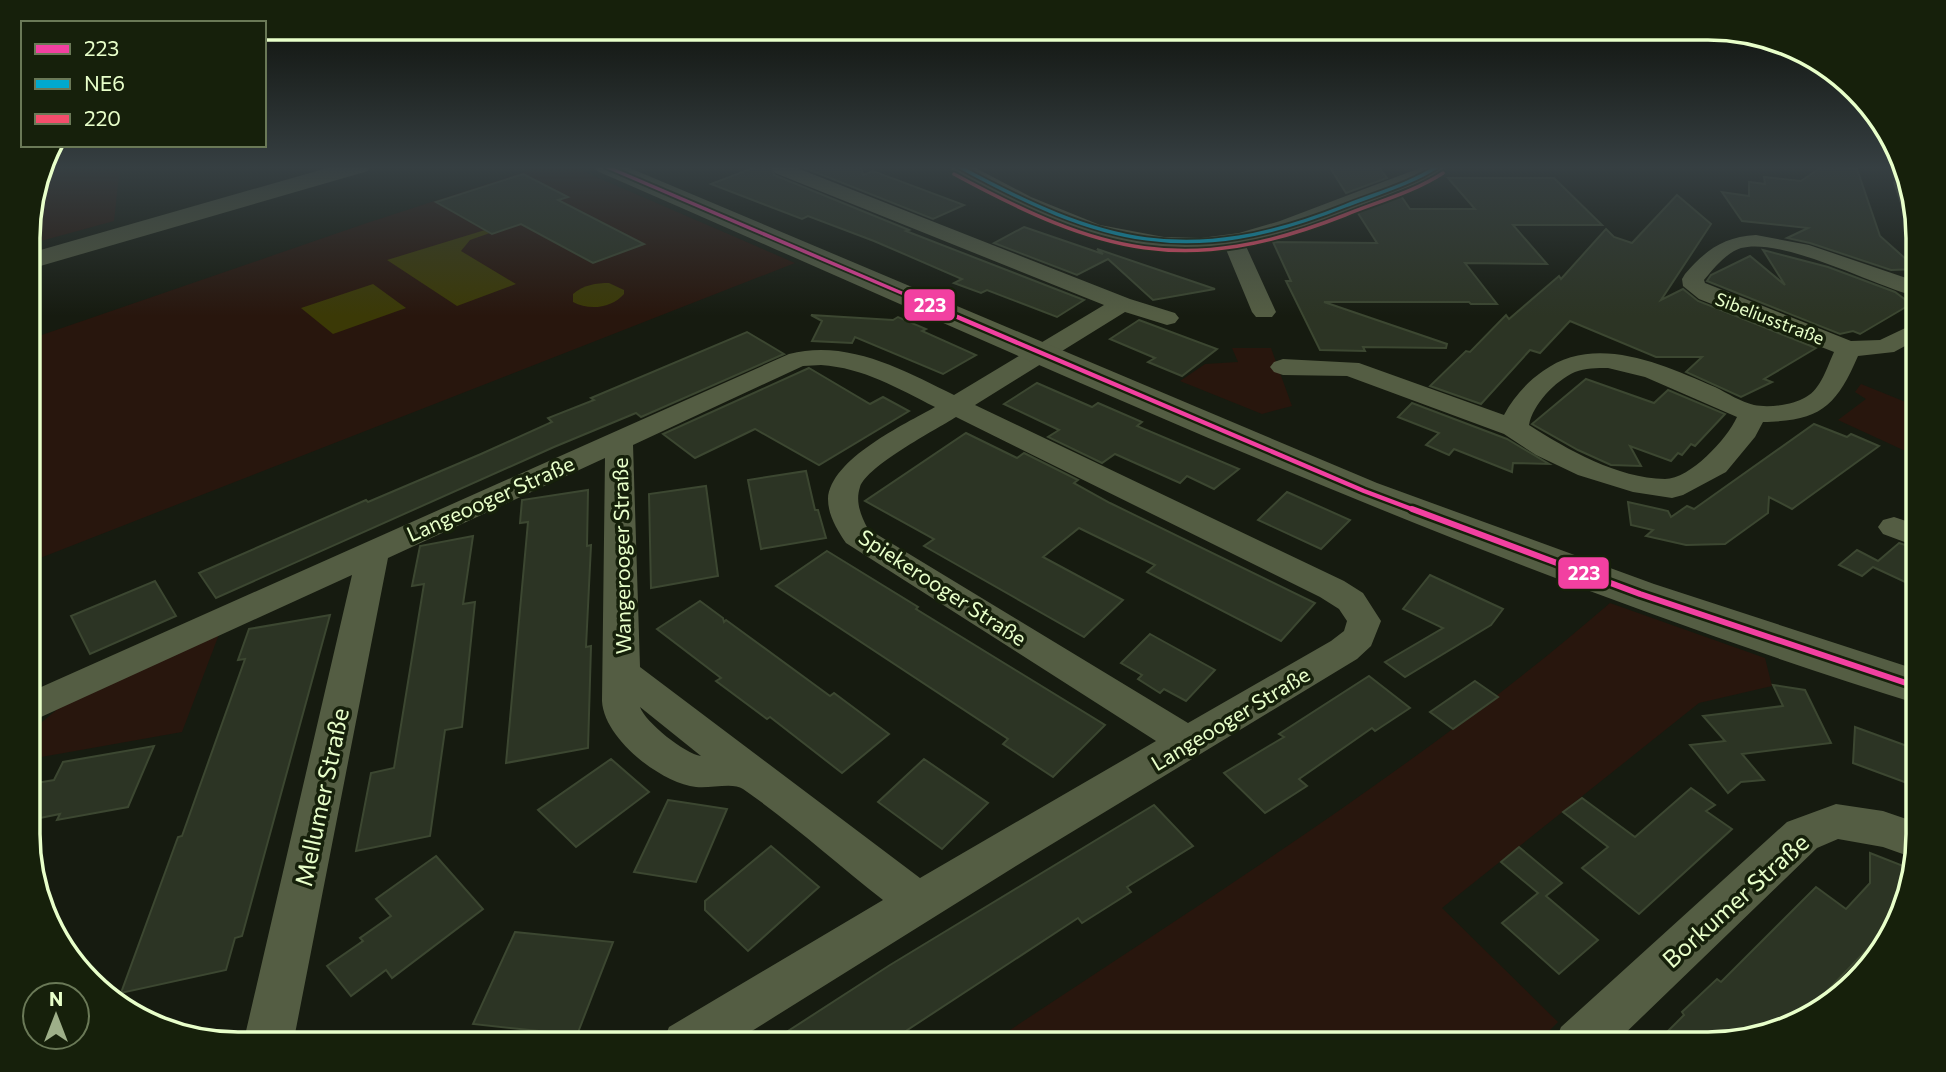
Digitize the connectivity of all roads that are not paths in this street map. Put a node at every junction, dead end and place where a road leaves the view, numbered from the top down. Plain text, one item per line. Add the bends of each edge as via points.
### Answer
1 (186, 216) edge
2 (721, 216) edge
3 (900, 216) edge
4 (1055, 216) edge
5 (1311, 216) edge
6 (1233, 240) junction
7 (40, 258) edge
8 (1905, 286) edge
9 (1122, 304) junction
10 (1264, 312) dead end
11 (1167, 318) dead end
12 (1905, 336) edge
13 (1848, 349) junction
14 (1040, 354) junction
15 (1283, 367) dead end
16 (955, 406) junction
17 (1752, 414) junction
18 (1514, 428) junction
19 (620, 440) junction
20 (374, 550) junction
21 (1905, 683) edge
22 (40, 703) edge
23 (1188, 742) junction
24 (1905, 837) edge
25 (917, 901) junction
26 (1592, 1031) edge
27 (271, 1032) edge
28 (706, 1032) edge

1 - 7 main road
2 - 14 street
3 - 9 street
4 - 6 street via 1142,242
5 - 6 street
6 - 10 street
8 - 13 street, Sibeliusstraße via 1783,244 1758,241 1716,253 1693,279 1707,294
9 - 11 street
9 - 14 street
12 - 13 street, Sibeliusstraße via 1885,347
13 - 17 street, Sibeliusstraße via 1818,402
14 - 16 street
14 - 21 street via 1489,540
15 - 18 street via 1350,368
16 - 19 street, Langeooger Straße via 866,363 823,355 781,365
16 - 23 street, Spiekerooger Straße via 863,464 846,483 846,519 858,536
16 - 23 street, Langeooger Straße via 1351,601 1364,621 1359,637 1344,650
17 - 18 street, Sibeliusstraße via 1650,370 1612,361 1586,361 1558,368 1517,411
17 - 18 street via 1745,431 1716,466 1672,489 1588,469
19 - 20 street, Langeooger Straße
19 - 25 street, Wangerooger Straße via 624,717 681,768 748,771
20 - 22 street, Langeooger Straße
20 - 27 street, Mellumer Straße
23 - 25 street, Langeooger Straße
24 - 26 street, Borkumer Straße via 1836,821 1802,835
25 - 28 street, Langeooger Straße

